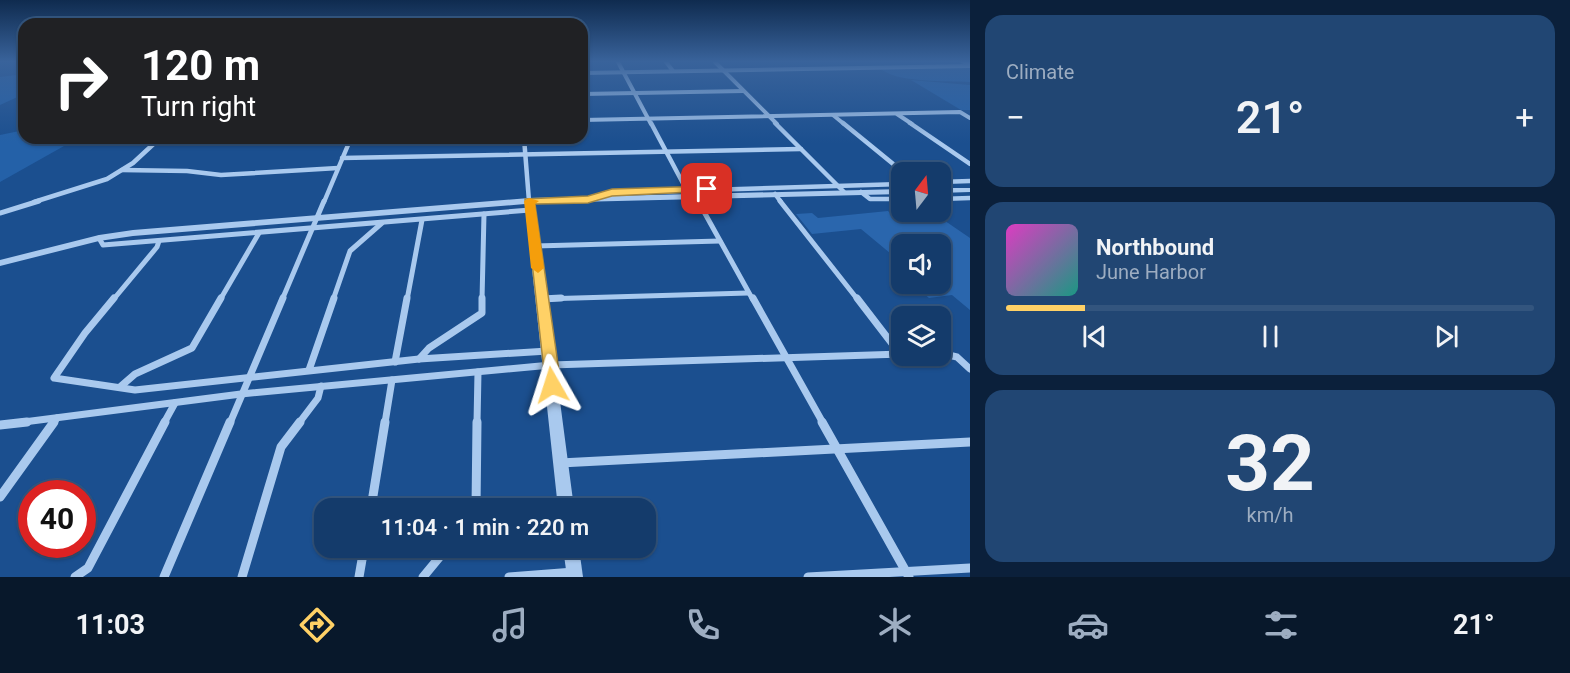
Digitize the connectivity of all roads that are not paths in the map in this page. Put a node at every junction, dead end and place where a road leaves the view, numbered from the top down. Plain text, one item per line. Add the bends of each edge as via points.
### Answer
1 (631, 89) edge
2 (743, 91) joint
3 (633, 92) junction
4 (588, 94) edge
5 (960, 112) junction
6 (970, 112) edge
7 (897, 114) junction
8 (832, 115) junction
9 (769, 117) junction
10 (970, 118) edge
11 (650, 119) junction
12 (588, 120) edge
13 (153, 144) edge
14 (348, 144) edge
15 (525, 144) edge
16 (801, 149) junction
17 (666, 152) junction
18 (526, 155) junction
19 (342, 158) junction
20 (891, 162) edge
21 (970, 164) edge
22 (338, 168) junction
23 (122, 170) junction
24 (951, 182) edge
25 (970, 182) edge
26 (891, 184) edge
27 (686, 189) junction
28 (841, 189) junction
29 (970, 190) edge
30 (891, 191) edge
31 (951, 191) edge
32 (861, 192) junction
33 (775, 194) junction
34 (695, 196) junction
35 (970, 198) edge
36 (588, 199) junction
37 (891, 199) edge
38 (951, 199) edge
39 (530, 206) junction
40 (0, 213) edge
41 (484, 214) junction
42 (315, 218) junction
43 (422, 220) junction
44 (383, 223) junction
45 (311, 228) junction
46 (259, 233) junction
47 (99, 238) junction
48 (159, 241) junction
49 (720, 241) junction
50 (535, 246) junction
51 (0, 263) edge
52 (748, 293) junction
53 (542, 299) junction
54 (891, 341) edge
55 (891, 354) edge
56 (951, 354) edge
57 (550, 358) junction
58 (419, 359) junction
59 (785, 359) junction
60 (395, 362) junction
61 (970, 369) edge
62 (309, 370) junction
63 (478, 372) junction
64 (247, 379) junction
65 (392, 380) junction
66 (321, 386) junction
67 (120, 387) junction
68 (241, 394) junction
69 (175, 403) junction
70 (57, 418) junction
71 (0, 425) edge
72 (970, 442) edge
73 (837, 450) junction
74 (560, 463) junction
75 (0, 497) edge
76 (373, 498) edge
77 (476, 498) edge
78 (565, 498) edge
79 (362, 558) edge
80 (439, 558) edge
81 (572, 558) edge
82 (970, 568) edge
83 (574, 574) edge
84 (908, 574) edge
85 (75, 577) edge
86 (164, 577) edge
87 (242, 577) edge
88 (359, 577) edge
89 (423, 577) edge
90 (509, 577) edge
91 (808, 577) edge

1 - 3 street
2 - 3 street
2 - 9 street
3 - 4 street
3 - 11 street
5 - 6 street
5 - 7 street
5 - 10 street
7 - 8 street
7 - 21 street
8 - 9 street
8 - 20 street
9 - 11 street
9 - 16 street
11 - 12 street
11 - 17 street
13 - 23 street
14 - 19 street
15 - 18 street
16 - 17 street
16 - 28 street
17 - 18 street
17 - 27 street
18 - 19 street
18 - 39 street
19 - 22 street
22 - 23 street via 221,175
22 - 42 street
23 - 40 street via 106,179
24 - 25 street
26 - 28 street
27 - 28 street
27 - 36 street via 612,193
28 - 32 street
28 - 33 street
29 - 31 street
30 - 32 street
32 - 37 street via 870,199
33 - 34 street
33 - 54 street
34 - 36 street
34 - 49 street
35 - 38 street
36 - 39 street
39 - 41 street
39 - 42 street
39 - 50 street
41 - 43 street
41 - 58 street via 482,314 429,348
42 - 45 street
42 - 47 street
43 - 44 street
43 - 60 street
44 - 45 street
44 - 62 street via 350,251
45 - 46 street
45 - 64 street
46 - 48 street
46 - 67 street via 192,348 135,374
47 - 48 street via 103,245
47 - 51 street
48 - 67 street via 54,378
49 - 50 street
49 - 52 street
50 - 53 street
52 - 53 street
52 - 59 street
53 - 57 street
55 - 59 street
56 - 61 street
57 - 58 street
57 - 59 street
57 - 63 street
57 - 74 street
58 - 60 street
59 - 73 street
60 - 62 street
62 - 64 street
63 - 65 street
63 - 77 street
64 - 67 street via 135,390
64 - 68 street
65 - 66 street
65 - 76 street
66 - 68 street
66 - 87 street via 318,398 281,447
68 - 69 street
68 - 86 street
69 - 70 street
69 - 85 street via 88,568
70 - 71 street
70 - 75 street
72 - 73 street
73 - 74 street
73 - 84 street
74 - 78 street
79 - 88 street
80 - 89 street
81 - 83 street
82 - 84 street
83 - 90 street
84 - 91 street

